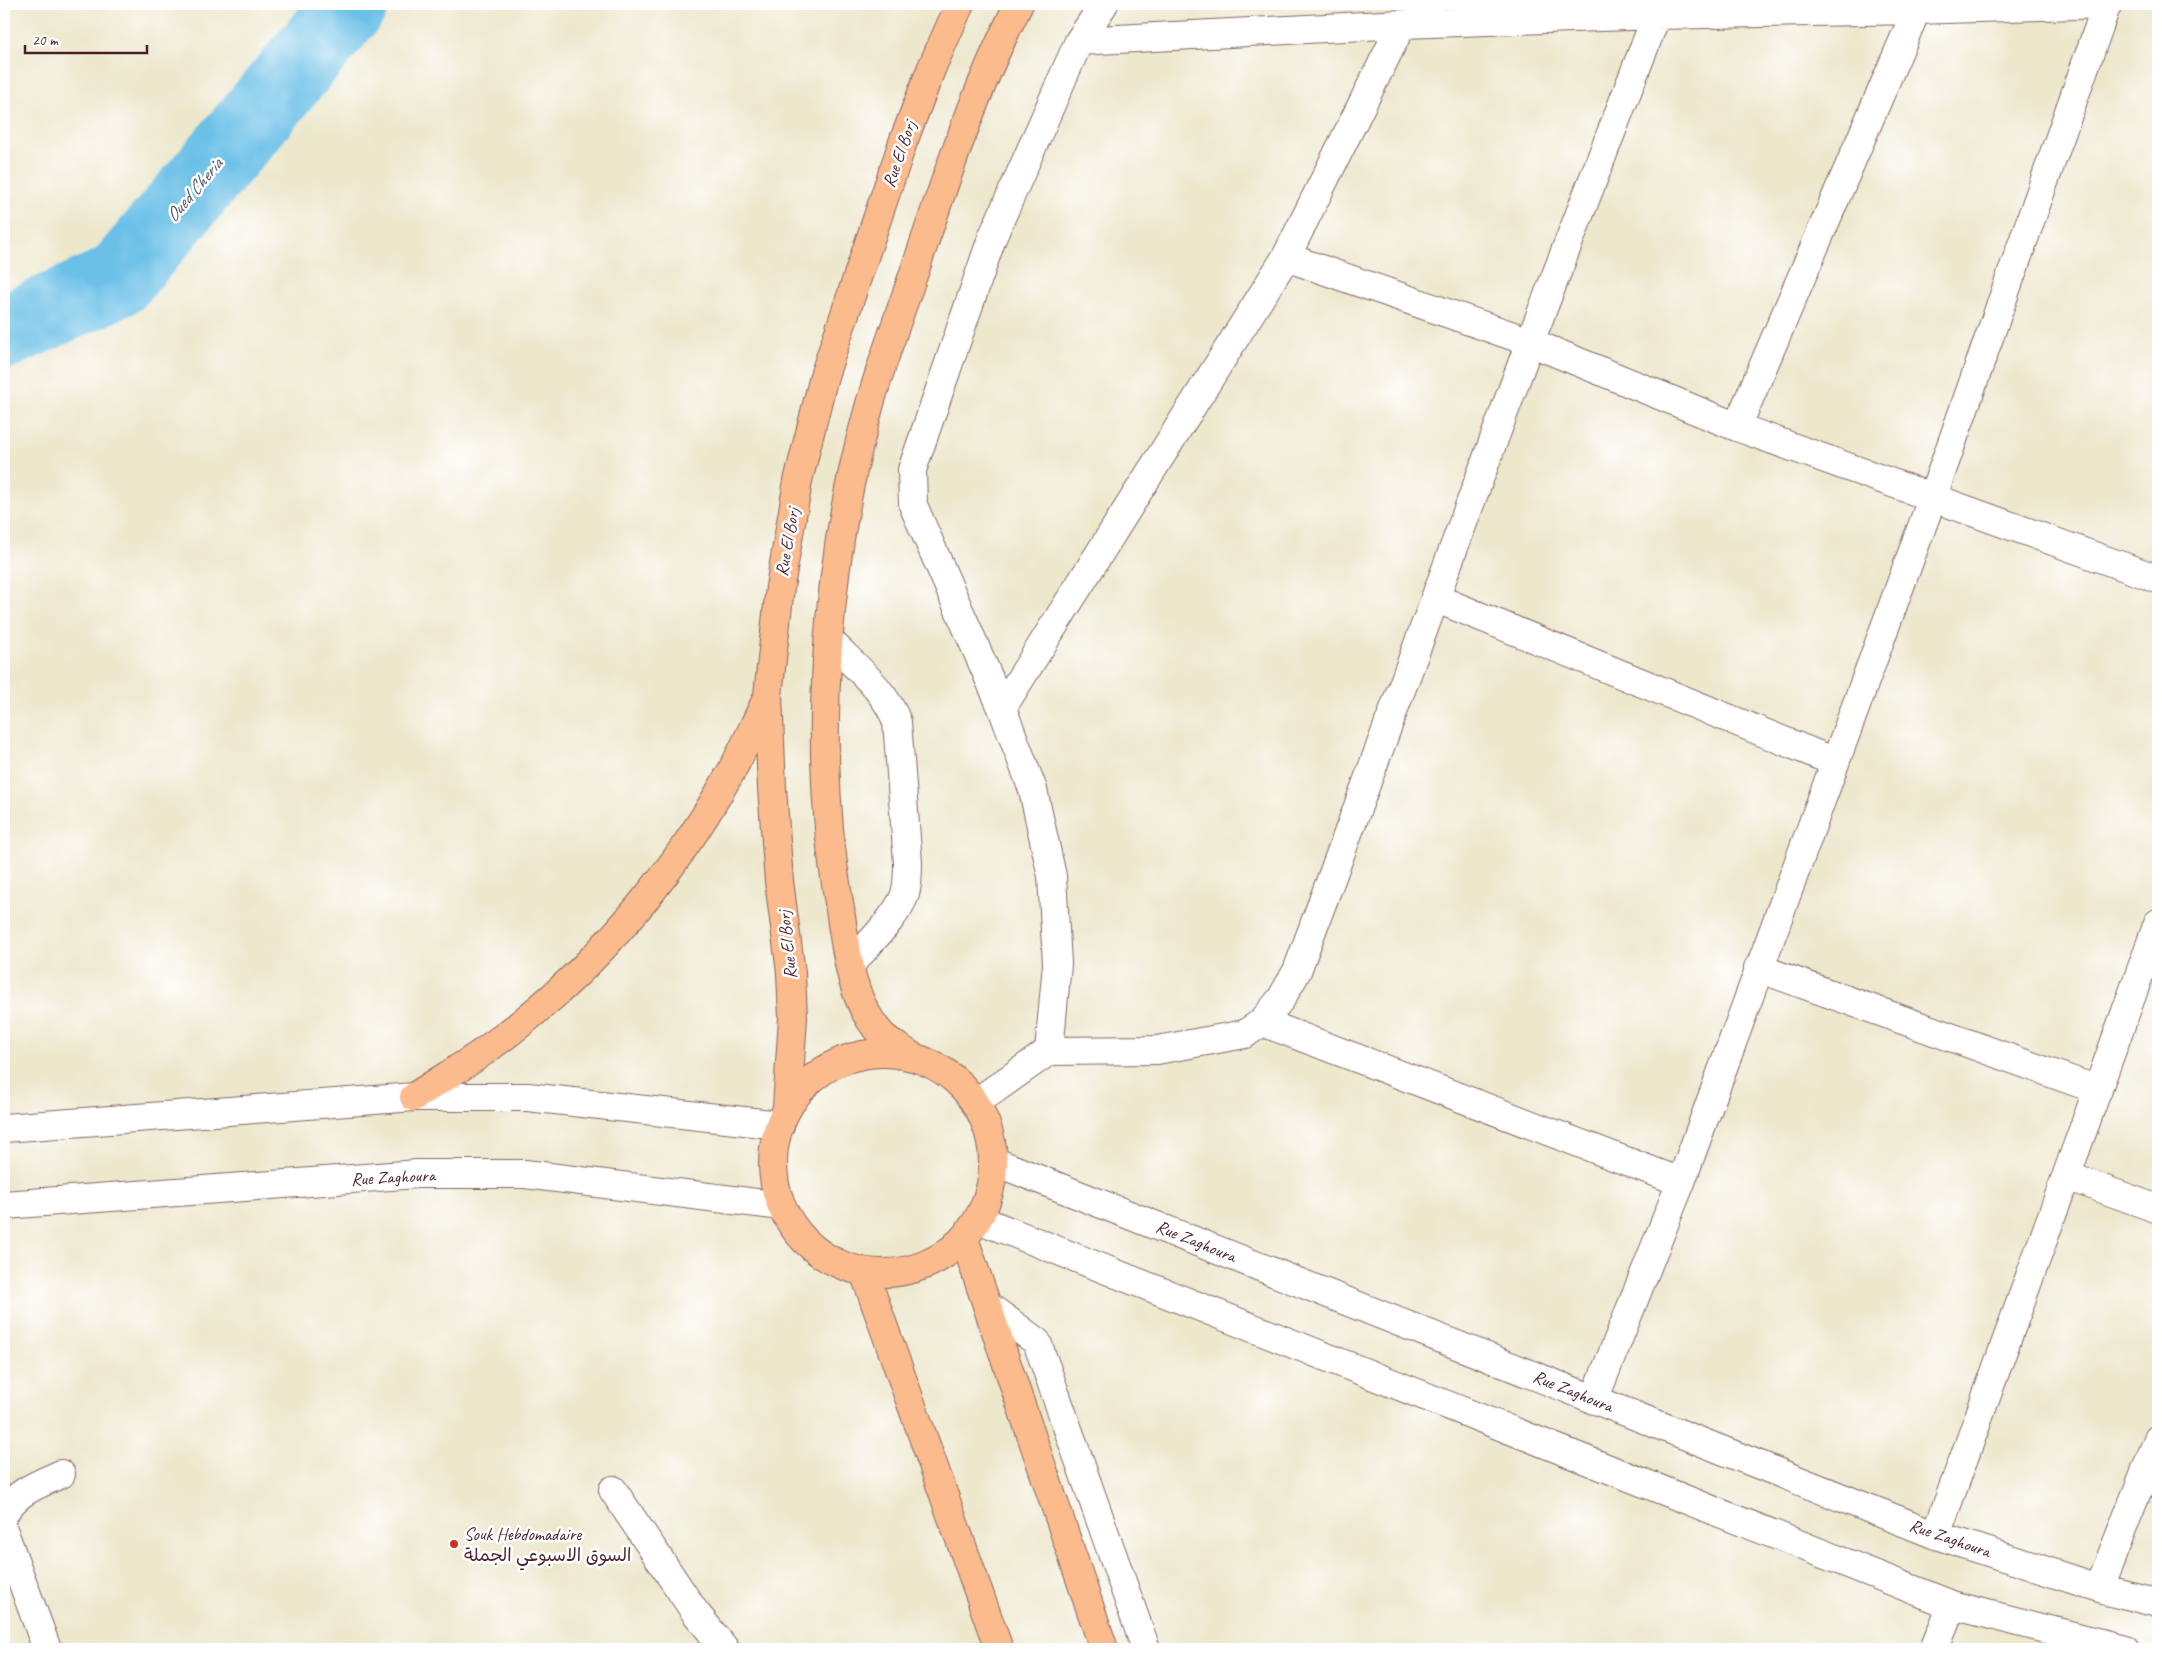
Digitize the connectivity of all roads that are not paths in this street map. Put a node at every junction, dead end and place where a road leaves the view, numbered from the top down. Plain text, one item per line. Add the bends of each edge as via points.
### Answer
1 (960, 4) edge
2 (1019, 4) edge
3 (1104, 4) edge
4 (2107, 4) edge
5 (1917, 7) edge
6 (1659, 9) edge
7 (1402, 24) junction
8 (1079, 40) junction
9 (1286, 257) junction
10 (1530, 342) junction
11 (1737, 427) junction
12 (1932, 499) junction
13 (2158, 579) edge
14 (1435, 598) junction
15 (830, 641) junction
16 (768, 695) junction
17 (1002, 708) junction
18 (1835, 762) junction
19 (2158, 923) edge
20 (850, 965) junction
21 (1758, 968) junction
22 (1262, 1022) junction
23 (1049, 1051) junction
24 (912, 1056) junction
25 (2098, 1090) junction
26 (414, 1097) junction
27 (976, 1103) junction
28 (783, 1116) junction
29 (4, 1128) edge
30 (993, 1161) junction
31 (2067, 1176) junction
32 (1681, 1182) junction
33 (4, 1205) edge
34 (781, 1206) junction
35 (2158, 1209) edge
36 (971, 1229) junction
37 (864, 1272) junction
38 (988, 1306) junction
39 (1594, 1400) junction
40 (2158, 1440) edge
41 (61, 1474) dead end
42 (613, 1490) dead end
43 (4, 1514) edge
44 (4, 1532) edge
45 (1936, 1535) junction
46 (2099, 1588) junction
47 (2158, 1603) edge
48 (1952, 1605) junction
49 (47, 1649) edge
50 (725, 1649) edge
51 (999, 1649) edge
52 (1104, 1649) edge
53 (1146, 1649) edge
54 (1934, 1649) edge
55 (2124, 1649) edge

1 - 16 main road, Rue El Borj via 903,142 824,376 798,481 780,587
2 - 15 main road via 953,158 868,410 850,486
3 - 8 street
4 - 5 street
4 - 12 street
5 - 6 street
5 - 11 street
6 - 7 street
6 - 10 street
7 - 8 street
7 - 9 street
8 - 17 street via 992,238 912,470 913,505
9 - 10 street
9 - 17 street
10 - 11 street
10 - 14 street
11 - 12 street
12 - 13 street
12 - 18 street
14 - 18 street
14 - 22 street via 1297,971 1281,999
15 - 20 main road via 825,749 832,858
15 - 20 street via 892,707 897,722 908,863 905,894 898,909
16 - 26 main road via 728,777 680,853 624,924 560,990 490,1047
16 - 28 main road, Rue El Borj via 779,881 791,973 792,1018
17 - 23 street via 1033,790 1052,876 1057,964
18 - 21 street
19 - 25 street
20 - 24 main road via 859,1002 882,1034
21 - 25 street
21 - 32 street
22 - 23 street via 1245,1034 1156,1050
22 - 32 street
23 - 27 street
24 - 27 main road via 948,1074
24 - 28 main road via 876,1052 841,1060 811,1079
25 - 31 street
26 - 28 street via 528,1098
26 - 29 street
27 - 30 main road via 988,1131
28 - 34 main road via 773,1151 773,1179
30 - 36 main road via 990,1192
30 - 39 street, Rue Zaghoura
31 - 35 street
31 - 45 street
32 - 39 street
33 - 34 street, Rue Zaghoura via 427,1174 524,1174
34 - 37 main road via 795,1230 814,1250 838,1264
36 - 37 main road via 943,1256 919,1268 892,1274
36 - 38 main road
36 - 48 street
37 - 51 main road
38 - 52 main road
38 - 53 street via 1037,1342
39 - 45 street, Rue Zaghoura
40 - 46 street
41 - 43 street via 26,1490 10,1503
42 - 50 street via 695,1612
44 - 49 street
45 - 46 street, Rue Zaghoura
46 - 47 street, Rue Zaghoura
48 - 54 street
48 - 55 street

